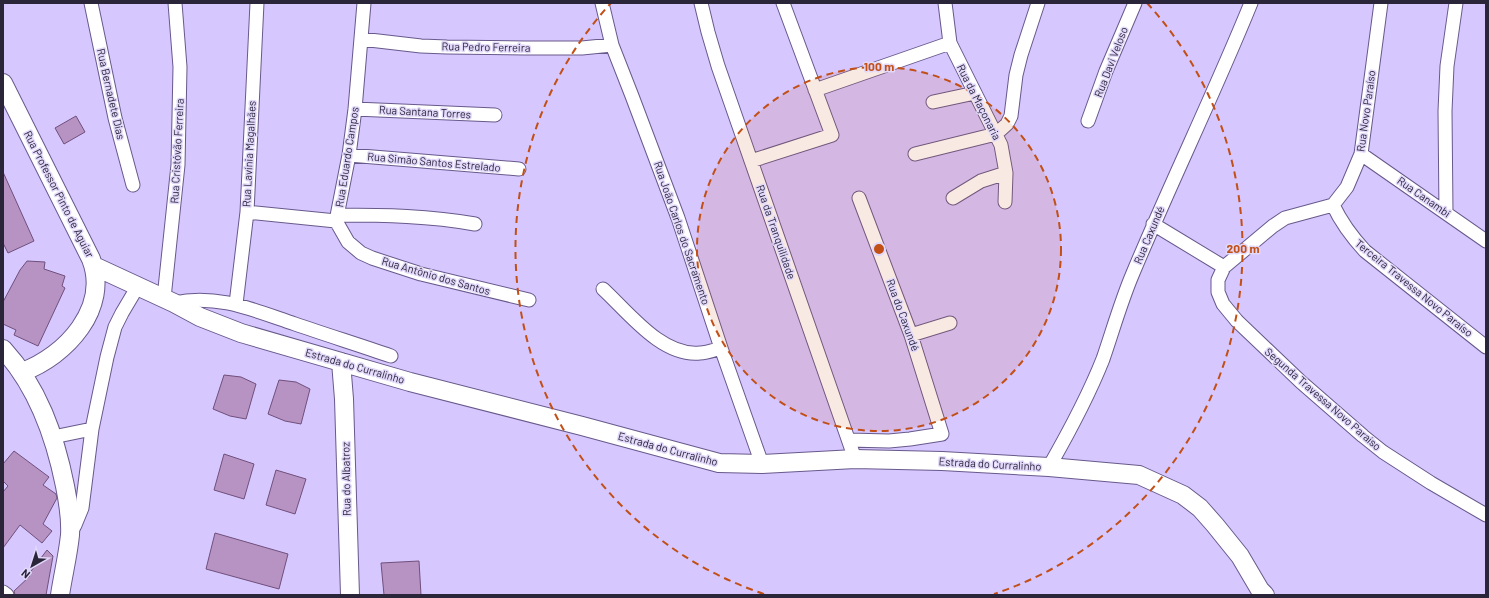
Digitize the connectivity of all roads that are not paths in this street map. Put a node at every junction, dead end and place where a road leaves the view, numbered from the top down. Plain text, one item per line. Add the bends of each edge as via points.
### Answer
1 (91, 3) edge
2 (175, 3) edge
3 (256, 3) edge
4 (364, 3) edge
5 (602, 3) edge
6 (701, 3) edge
7 (783, 3) edge
8 (945, 3) edge
9 (1038, 3) edge
10 (1135, 3) edge
11 (1251, 3) edge
12 (1381, 3) edge
13 (1456, 3) edge
14 (361, 39) junction
15 (950, 43) junction
16 (612, 45) junction
17 (3, 84) edge
18 (815, 90) junction
19 (975, 93) junction
20 (932, 102) dead end
21 (355, 109) junction
22 (495, 116) dead end
23 (1088, 121) dead end
24 (996, 134) junction
25 (915, 154) dead end
26 (1361, 154) junction
27 (349, 155) junction
28 (751, 161) junction
29 (519, 169) dead end
30 (1006, 173) junction
31 (133, 185) dead end
32 (859, 198) dead end
33 (952, 198) dead end
34 (1005, 202) dead end
35 (1333, 205) junction
36 (247, 212) junction
37 (1446, 213) junction
38 (337, 218) junction
39 (475, 224) dead end
40 (1153, 224) junction
41 (1486, 241) edge
42 (94, 266) junction
43 (1224, 267) junction
44 (138, 286) junction
45 (603, 289) dead end
46 (169, 300) junction
47 (529, 300) dead end
48 (236, 304) junction
49 (950, 323) dead end
50 (912, 335) junction
51 (1486, 347) edge
52 (721, 348) junction
53 (3, 349) edge
54 (391, 356) dead end
55 (341, 362) junction
56 (22, 372) junction
57 (92, 430) junction
58 (53, 437) junction
59 (848, 440) junction
60 (855, 459) junction
61 (762, 464) junction
62 (1049, 467) junction
63 (1486, 515) edge
64 (70, 534) junction
65 (3, 592) edge
66 (7, 595) edge
67 (60, 595) edge
68 (350, 595) edge
69 (1265, 595) edge

1 - 31 street, Rua Bernadete Dias via 115,118
2 - 46 street, Rua Cristóvão Ferreira via 180,66 178,170
3 - 36 street, Rua Lavínia Magalhães
4 - 14 street, Rua Eduardo Campos
5 - 16 street, Rua João Carlos do Sacramento
6 - 28 street, Rua da Tranquilidade via 718,66
7 - 18 street
8 - 15 street, Rua da Maçonaria
9 - 24 street via 1016,75 1011,116 1007,124
10 - 23 street, Rua Davi Veloso via 1116,44
11 - 40 street, Rua Caxundé
12 - 26 street, Rua Novo Paraíso
13 - 37 street via 1447,66
14 - 16 street, Rua Pedro Ferreira via 454,47 568,48
14 - 21 street, Rua Eduardo Campos
15 - 18 street
15 - 19 street, Rua da Maçonaria
16 - 52 street, Rua João Carlos do Sacramento via 676,211
17 - 42 street, Rua Professor Pinto de Aguiar
18 - 28 street via 832,135
19 - 20 street
19 - 24 street, Rua da Maçonaria
21 - 22 street, Rua Santana Torres
21 - 27 street, Rua Eduardo Campos
24 - 25 street
24 - 30 street, Rua da Maçonaria via 1001,145
26 - 35 street, Rua Novo Paraíso via 1347,187
26 - 37 street, Rua Canambi
27 - 29 street, Rua Simão Santos Estrelado
27 - 38 street, Rua Eduardo Campos
28 - 59 street, Rua da Tranquilidade
30 - 33 street via 981,181
30 - 34 street, Rua da Maçonaria
32 - 50 street, Rua do Caxundé
35 - 43 street via 1285,218
35 - 51 street, Terceira Travessa Novo Paraíso via 1352,238 1365,251
36 - 38 street, Rua Eduardo Campos
36 - 48 street, Rua Lavínia Magalhães
37 - 41 street, Rua Canambi
38 - 39 street via 411,217
38 - 47 street, Rua Antônio dos Santos via 348,242 372,258 421,274
40 - 43 street
40 - 62 street, Rua Caxundé via 1084,403
42 - 44 street, Estrada do Curralinho
42 - 56 street, Rua Professor Pinto de Aguiar via 94,298 82,326 59,350 36,367
43 - 63 street, Segunda Travessa Novo Paraíso via 1218,280 1218,292 1223,304 1272,355 1383,452
44 - 46 street, Estrada do Curralinho
44 - 57 street via 115,327 102,376
45 - 52 street via 638,324 671,347 687,353 701,353
46 - 48 street via 202,299
46 - 55 street, Estrada do Curralinho via 220,326
48 - 54 street
49 - 50 street
50 - 59 street, Rua do Caxundé via 942,434 889,441
52 - 61 street, Rua João Carlos do Sacramento
53 - 56 street
55 - 61 street, Estrada do Curralinho via 718,463
55 - 68 street, Rua do Albatroz
56 - 58 street
57 - 58 street
57 - 64 street via 82,508
58 - 64 street via 66,494
59 - 60 street, Rua da Tranquilidade
60 - 61 street, Estrada do Curralinho
60 - 62 street, Estrada do Curralinho
62 - 69 street, Estrada do Curralinho via 1139,475 1183,495 1200,508 1215,525 1240,556
64 - 67 street
65 - 66 street

